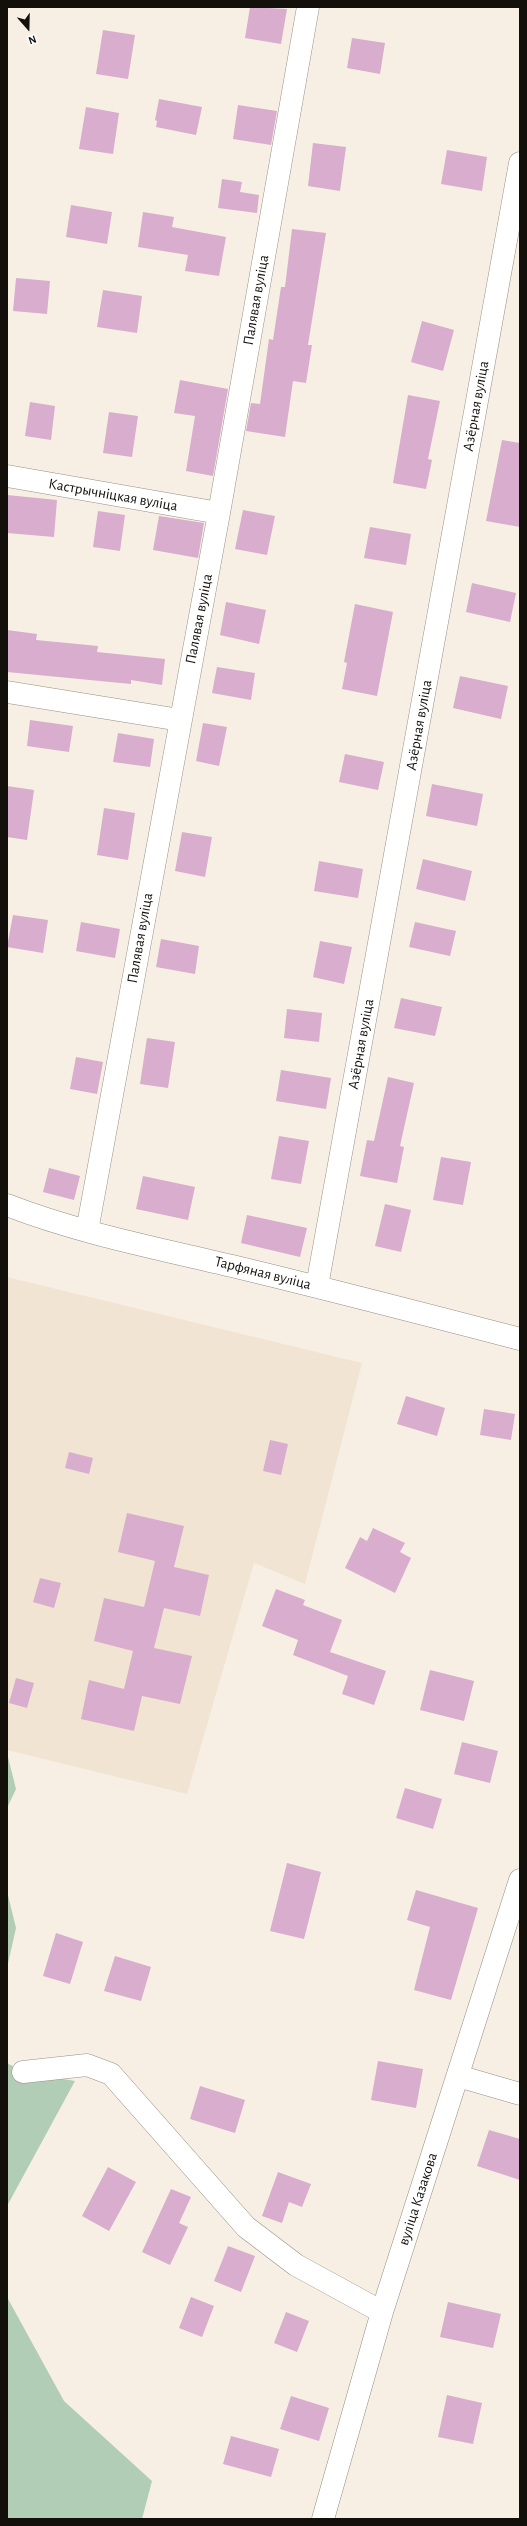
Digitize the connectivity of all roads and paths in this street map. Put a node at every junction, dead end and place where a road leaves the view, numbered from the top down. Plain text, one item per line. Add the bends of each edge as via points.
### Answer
1 (308, 7) edge
2 (520, 163) edge
3 (7, 476) edge
4 (219, 513) junction
5 (7, 692) edge
6 (180, 720) junction
7 (7, 1204) edge
8 (87, 1231) junction
9 (317, 1286) junction
10 (520, 1339) edge
11 (520, 1880) edge
12 (23, 2072) dead end
13 (458, 2076) junction
14 (520, 2094) edge
15 (382, 2312) junction
16 (323, 2519) edge

1 - 4 street, Палявая вуліца
2 - 9 street, Азёрная вуліца
3 - 4 street, Кастрычніцкая вуліца
4 - 6 street, Палявая вуліца
5 - 6 street
6 - 8 street, Палявая вуліца
7 - 8 street, Тарфяная вуліца via 46,1220
8 - 9 street, Тарфяная вуліца
9 - 10 street, Тарфяная вуліца
11 - 13 street, вуліца Казакова
12 - 15 street via 87,2065 111,2074 246,2226 296,2265
13 - 14 street
13 - 15 street, вуліца Казакова
15 - 16 street, вуліца Казакова

